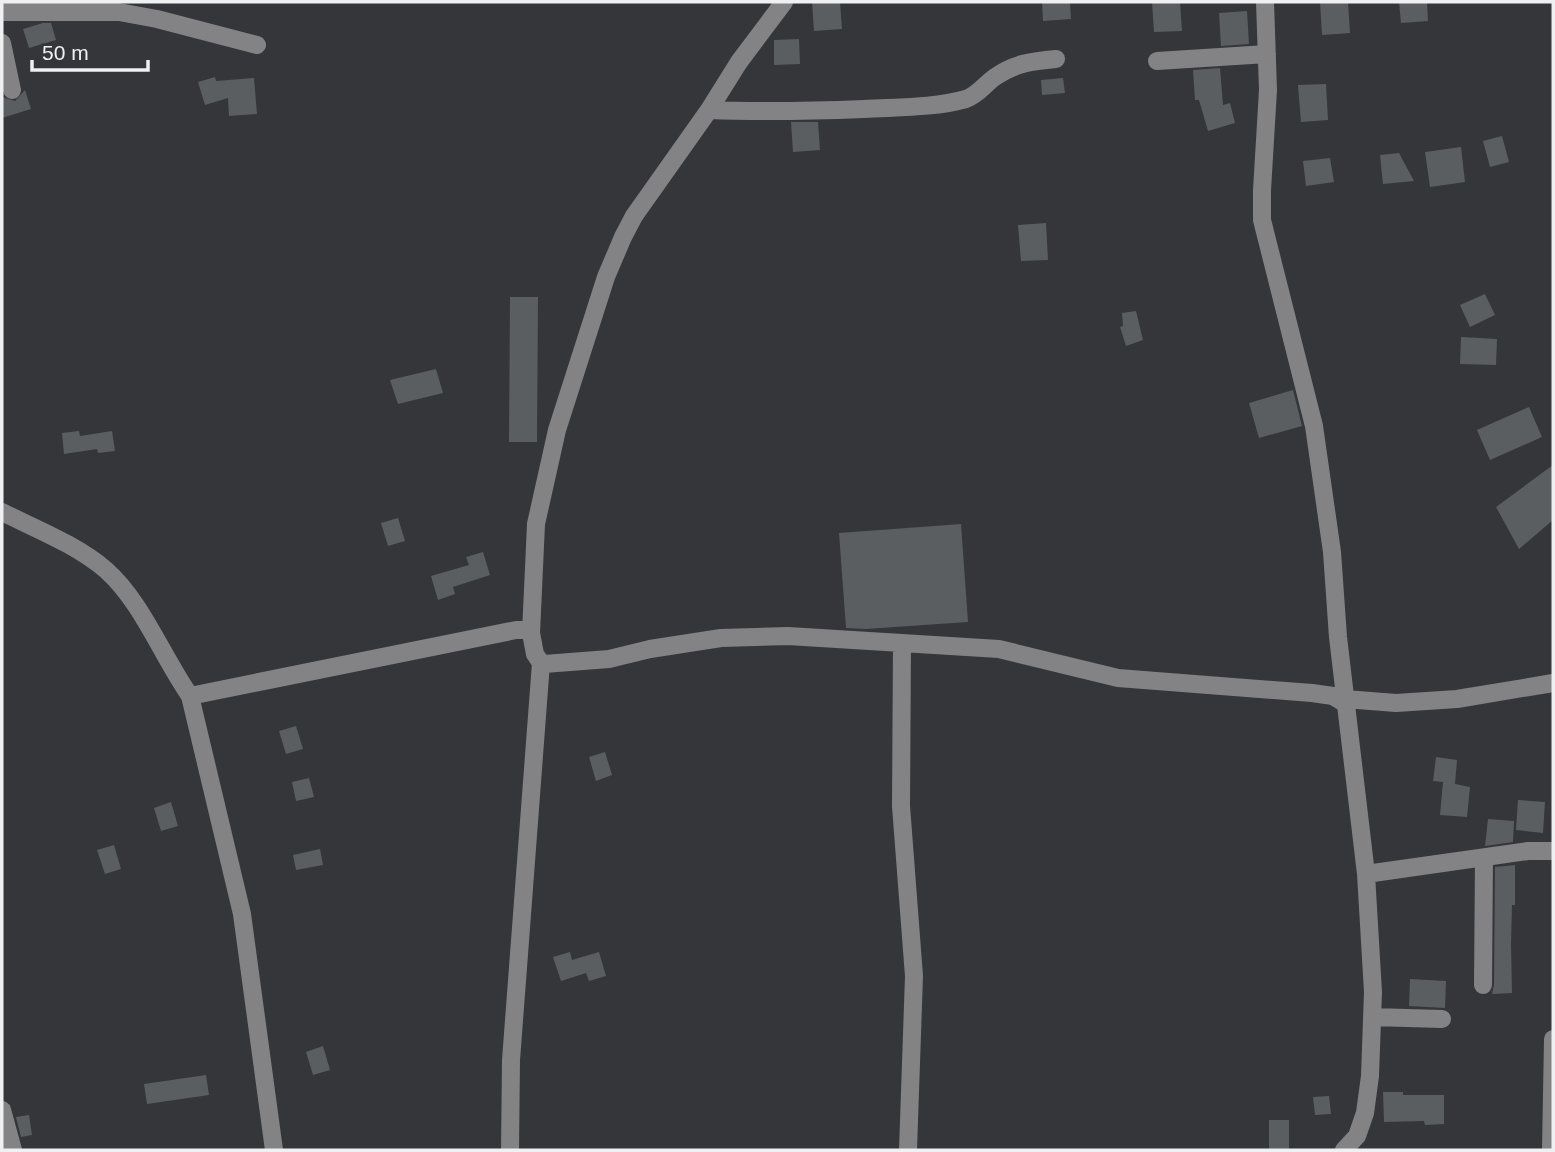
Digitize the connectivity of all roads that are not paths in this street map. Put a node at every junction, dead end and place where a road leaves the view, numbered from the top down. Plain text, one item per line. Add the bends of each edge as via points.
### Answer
1 (784, 2) edge
2 (1265, 2) edge
3 (2, 12) edge
4 (2, 43) edge
5 (257, 45) dead end
6 (1267, 54) junction
7 (1056, 59) dead end
8 (1157, 61) dead end
9 (12, 90) dead end
10 (709, 110) junction
11 (2, 512) edge
12 (531, 633) junction
13 (902, 643) junction
14 (541, 663) junction
15 (1553, 683) edge
16 (190, 696) junction
17 (1345, 701) junction
18 (1553, 851) edge
19 (1484, 858) junction
20 (1366, 874) junction
21 (1482, 985) dead end
22 (1372, 1017) junction
23 (1442, 1020) dead end
24 (1553, 1040) edge
25 (2, 1110) edge
26 (13, 1150) edge
27 (274, 1150) edge
28 (510, 1150) edge
29 (908, 1150) edge
30 (1344, 1150) edge
31 (1550, 1150) edge

1 - 10 street
2 - 6 street
3 - 5 street via 120,12
4 - 9 street
6 - 8 street
6 - 17 street via 1262,220 1314,426 1332,552
7 - 10 street via 1025,61 968,98 953,101 905,107
10 - 12 street via 639,208 606,277 557,430 536,524
11 - 16 street via 105,569 122,587
12 - 14 street
12 - 16 street via 516,629
13 - 14 street via 788,636 721,638 609,659
13 - 17 street via 999,649 1118,678 1312,693
13 - 29 street via 901,806 914,976
14 - 28 street via 511,1060
15 - 17 street via 1457,699
16 - 27 street via 242,914
17 - 20 street
18 - 19 street
19 - 20 street
19 - 21 street
20 - 22 street
22 - 23 street
22 - 30 street via 1365,1113 1357,1136
24 - 31 street
25 - 26 street

